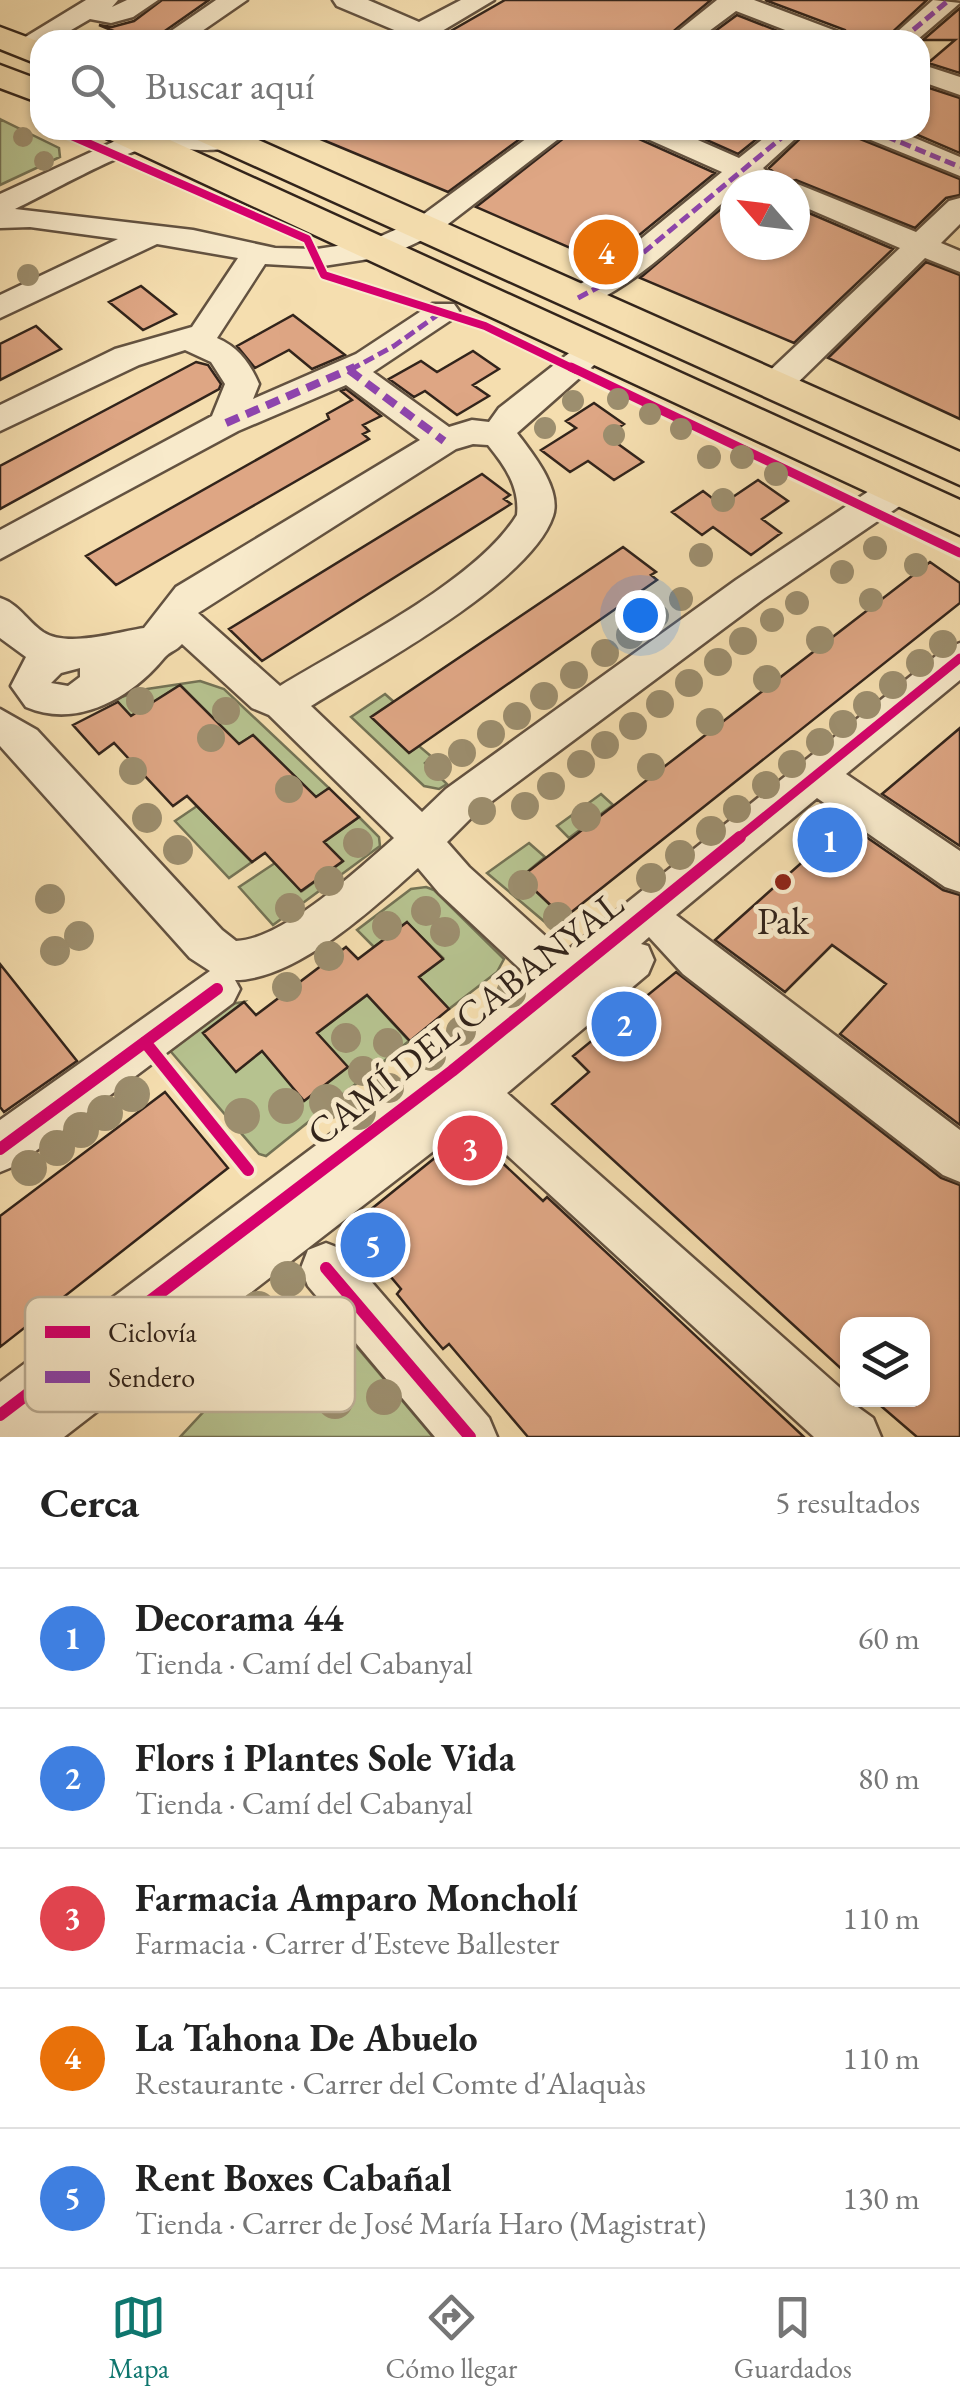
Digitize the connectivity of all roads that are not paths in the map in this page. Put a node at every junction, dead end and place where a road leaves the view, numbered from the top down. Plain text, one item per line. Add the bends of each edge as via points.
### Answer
1 (146, 0) edge
2 (234, 0) edge
3 (346, 0) edge
4 (482, 0) edge
5 (733, 0) edge
6 (949, 0) edge
7 (96, 5) edge
8 (50, 30) edge
9 (187, 30) edge
10 (408, 30) edge
11 (433, 30) edge
12 (693, 30) edge
13 (810, 30) edge
14 (913, 30) edge
15 (0, 75) edge
16 (930, 76) edge
17 (960, 87) edge
18 (30, 88) edge
19 (121, 140) edge
20 (140, 140) edge
21 (228, 140) edge
22 (244, 140) edge
23 (543, 140) edge
24 (674, 140) edge
25 (778, 140) edge
26 (895, 140) edge
27 (85, 164) junction
28 (960, 167) edge
29 (742, 170) joint
30 (226, 180) junction
31 (720, 188) edge
32 (810, 198) edge
33 (0, 205) edge
34 (960, 207) edge
35 (0, 219) edge
36 (78, 225) junction
37 (424, 228) junction
38 (152, 234) junction
39 (920, 246) junction
40 (378, 249) junction
41 (257, 253) junction
42 (960, 262) edge
43 (578, 298) junction
44 (0, 308) edge
45 (443, 311) dead end
46 (190, 340) junction
47 (594, 351) junction
48 (349, 370) junction
49 (774, 386) junction
50 (0, 419) edge
51 (226, 422) junction
52 (498, 434) junction
53 (444, 442) junction
54 (960, 470) edge
55 (897, 490) junction
56 (960, 519) edge
57 (0, 546) edge
58 (0, 612) edge
59 (167, 629) junction
60 (76, 652) junction
61 (960, 658) edge
62 (30, 681) junction
63 (960, 689) edge
64 (82, 696) junction
65 (283, 704) junction
66 (11, 726) edge
67 (827, 783) junction
68 (422, 842) junction
69 (960, 874) edge
70 (668, 931) junction
71 (230, 975) junction
72 (574, 991) junction
73 (463, 1081) junction
74 (0, 1148) edge
75 (960, 1159) edge
76 (326, 1268) dead end
77 (163, 1297) edge
78 (194, 1297) edge
79 (351, 1297) edge
80 (355, 1302) edge
81 (25, 1396) edge
82 (51, 1412) edge
83 (0, 1414) edge
84 (20, 1437) edge
85 (470, 1437) edge
86 (854, 1437) edge

1 - 7 street via 113,16
2 - 9 street
3 - 10 street
4 - 11 street
5 - 12 street
5 - 13 street
6 - 14 street
7 - 8 street
15 - 18 main road
16 - 17 street
19 - 27 street
20 - 30 main road
21 - 30 street
22 - 37 main road
23 - 37 street
24 - 29 street
25 - 29 street
26 - 28 street
27 - 33 street
27 - 36 street via 60,184 54,204
30 - 40 main road
31 - 43 street via 608,282
32 - 39 street
34 - 39 street
35 - 36 street
36 - 38 street
37 - 40 street
37 - 43 main road
38 - 41 street
38 - 44 street
39 - 42 street
39 - 49 street
40 - 41 street via 317,258
40 - 47 main road
41 - 46 street via 210,326
43 - 49 main road
45 - 48 street
46 - 50 street via 127,357
46 - 51 street via 220,350 238,370 242,384
47 - 52 street via 511,416
47 - 55 main road
48 - 51 street
48 - 53 street
49 - 54 main road
51 - 57 street
52 - 53 street via 472,432
52 - 65 street via 516,455 534,498 536,515 525,535 482,575
53 - 59 street via 189,597
55 - 56 main road
55 - 68 street via 461,801
58 - 60 street via 38,648
59 - 60 street
59 - 64 street via 126,672
59 - 65 street via 214,652
60 - 62 street via 44,664
60 - 64 street via 101,666 100,682
61 - 67 street, CAMÍ DEL CABANYAL
62 - 64 street via 51,704
62 - 66 street
63 - 67 street, CAMÍ DEL CABANYAL
64 - 66 street
65 - 68 street
66 - 71 street via 222,958
67 - 69 street
67 - 70 street, CAMÍ DEL CABANYAL
67 - 72 street, CAMÍ DEL CABANYAL
68 - 71 street via 304,932
68 - 72 street
70 - 72 street, CAMÍ DEL CABANYAL
70 - 75 street
71 - 74 street
72 - 73 street, CAMÍ DEL CABANYAL
73 - 77 street, CAMÍ DEL CABANYAL
73 - 78 street, CAMÍ DEL CABANYAL
73 - 86 street
76 - 79 street
80 - 85 street
81 - 83 street, CAMÍ DEL CABANYAL
82 - 84 street, CAMÍ DEL CABANYAL

